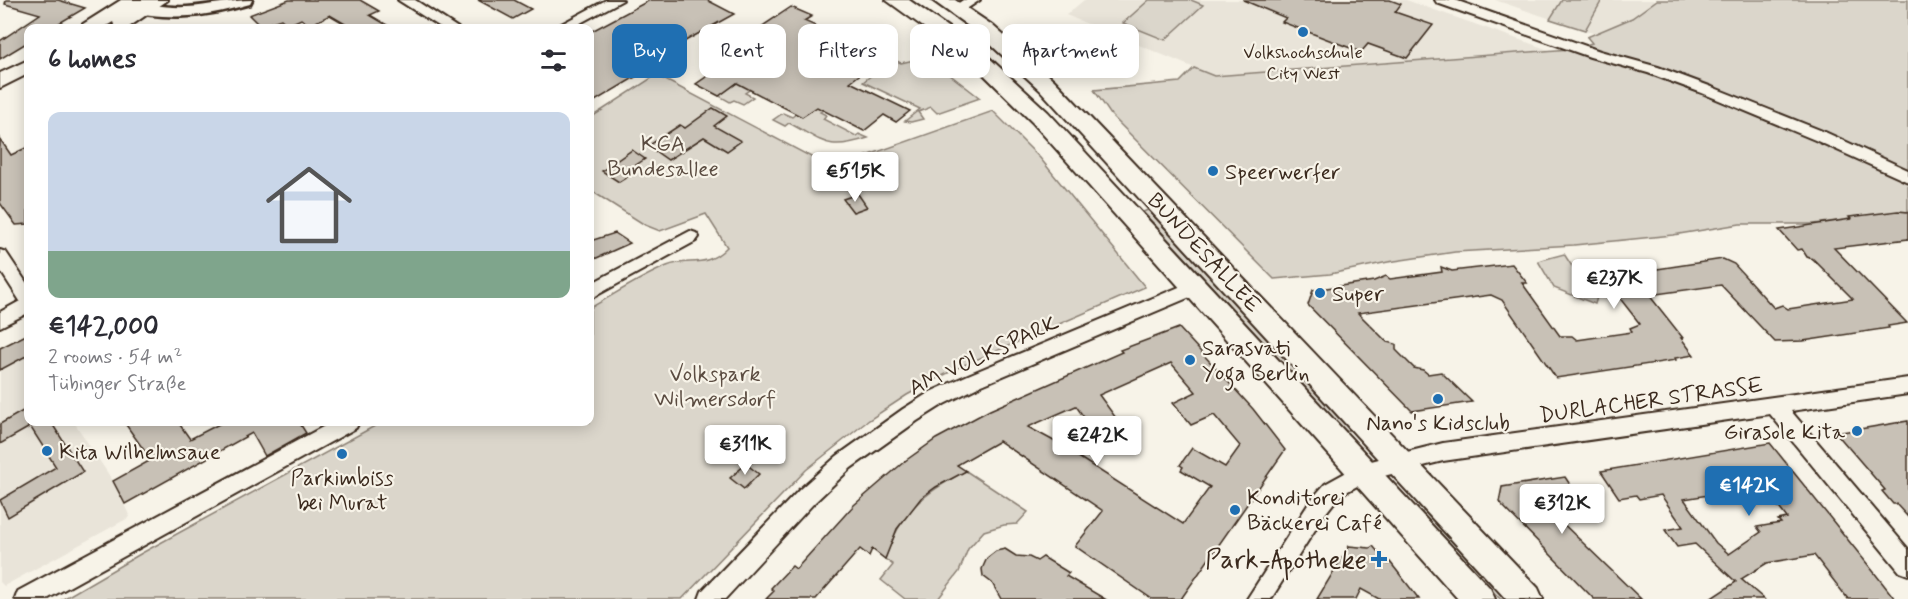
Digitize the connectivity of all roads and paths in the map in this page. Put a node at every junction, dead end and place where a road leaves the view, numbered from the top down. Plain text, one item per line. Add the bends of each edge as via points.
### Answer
1 (244, 0) edge
2 (405, 0) edge
3 (616, 0) edge
4 (1442, 0) edge
5 (895, 1) edge
6 (958, 3) edge
7 (140, 4) edge
8 (98, 24) edge
9 (119, 24) edge
10 (444, 24) edge
11 (569, 24) edge
12 (24, 68) edge
13 (0, 82) edge
14 (24, 83) edge
15 (0, 96) edge
16 (1908, 177) edge
17 (690, 237) dead end
18 (1, 259) edge
19 (1196, 287) junction
20 (594, 290) edge
21 (24, 292) edge
22 (24, 307) edge
23 (0, 320) edge
24 (1908, 386) edge
25 (1774, 405) junction
26 (342, 426) edge
27 (1401, 462) junction
28 (1363, 472) junction
29 (1908, 565) edge
30 (26, 599) edge
31 (710, 599) edge
32 (1258, 599) edge
33 (1479, 599) edge
34 (1527, 599) edge

1 - 7 street via 198,13 174,14
2 - 10 street
3 - 11 street
4 - 16 street via 1707,90
5 - 19 main road, BUNDESALLEE via 976,56 1014,90
6 - 27 main road, BUNDESALLEE via 1047,85
7 - 8 main road
7 - 9 main road
12 - 13 main road
14 - 15 main road
17 - 20 street
18 - 21 street
19 - 28 main road, BUNDESALLEE
19 - 31 street, AM VOLKSPARK via 975,380 910,415 844,462 807,496
22 - 23 street
24 - 25 street, DURLACHER STRASSE
25 - 27 street, DURLACHER STRASSE
25 - 29 street
26 - 30 street
27 - 28 street, DURLACHER STRASSE
27 - 34 main road, BUNDESALLEE
28 - 32 street, DURLACHER STRASSE via 1332,490
28 - 33 main road, BUNDESALLEE

